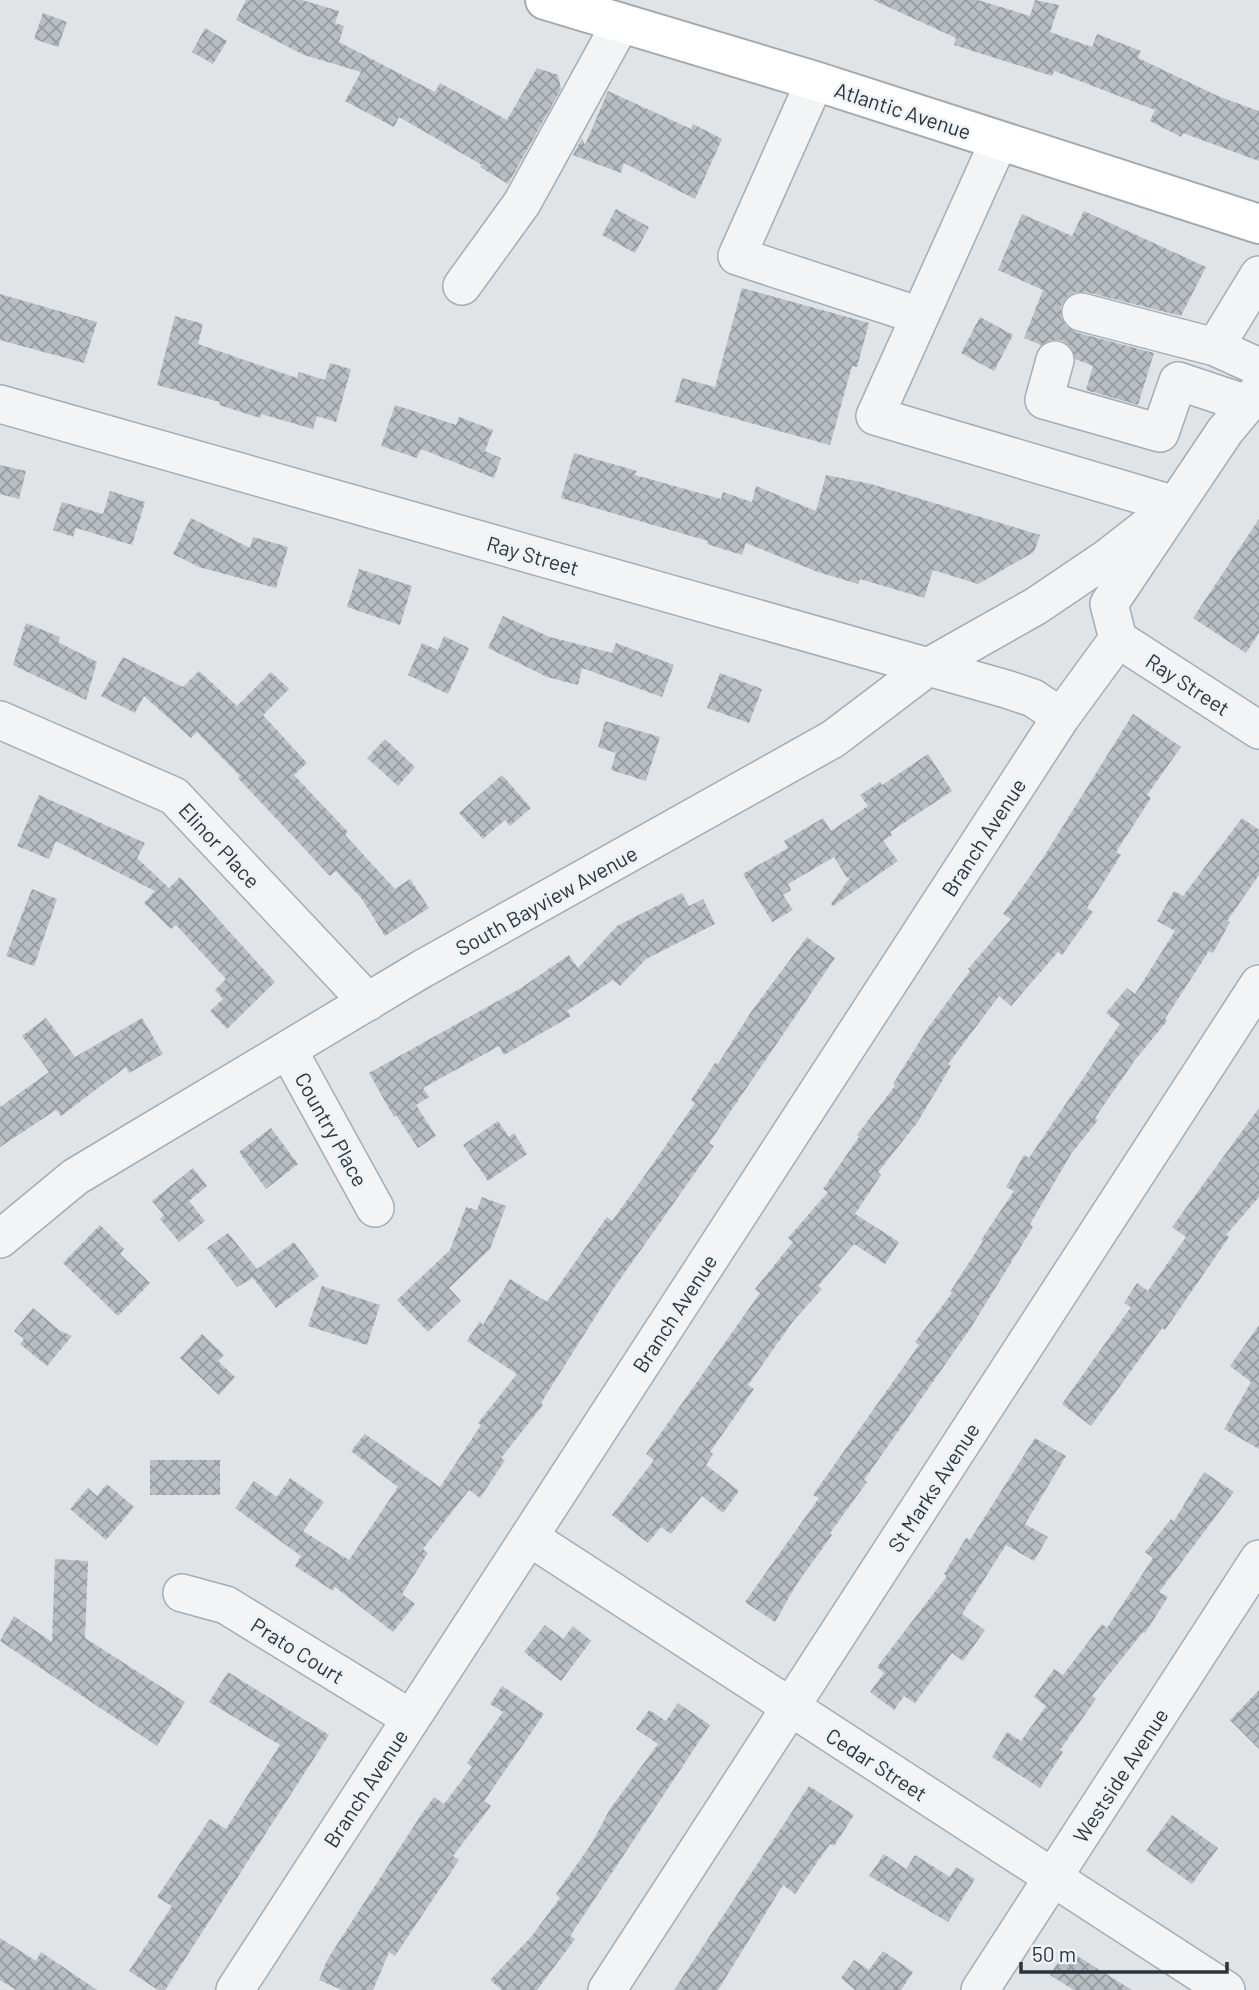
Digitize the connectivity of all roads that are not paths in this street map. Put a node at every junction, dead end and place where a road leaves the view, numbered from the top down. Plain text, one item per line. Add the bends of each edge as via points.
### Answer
1 (545, 0) edge
2 (621, 23) junction
3 (815, 81) junction
4 (999, 141) junction
5 (1259, 224) edge
6 (1259, 275) edge
7 (462, 286) dead end
8 (1081, 312) dead end
9 (920, 316) junction
10 (1215, 347) junction
11 (1055, 360) dead end
12 (1259, 367) edge
13 (1253, 397) edge
14 (0, 404) edge
15 (1160, 433) junction
16 (1211, 452) junction
17 (1175, 505) junction
18 (1109, 604) junction
19 (1036, 606) junction
20 (1118, 639) junction
21 (928, 667) junction
22 (1061, 717) junction
23 (2, 728) edge
24 (1259, 730) edge
25 (1259, 984) edge
26 (368, 1002) junction
27 (288, 1050) junction
28 (375, 1208) dead end
29 (0, 1239) edge
30 (529, 1537) junction
31 (1259, 1559) edge
32 (182, 1593) dead end
33 (790, 1708) junction
34 (410, 1718) junction
35 (1053, 1877) junction
36 (235, 1990) edge
37 (607, 1990) edge
38 (980, 1990) edge
39 (1226, 1990) edge

1 - 2 main road, Atlantic Avenue
2 - 3 main road, Atlantic Avenue
2 - 7 street via 522,203
3 - 4 main road, Atlantic Avenue
3 - 9 street via 737,256
4 - 5 main road, Atlantic Avenue
4 - 9 street
6 - 10 street
8 - 10 street
9 - 17 street via 876,416
10 - 12 street
11 - 15 street via 1044,400
13 - 15 street via 1178,381
13 - 16 street
14 - 21 street, Ray Street
15 - 16 street
16 - 17 street
17 - 18 street
17 - 19 street
18 - 19 street, South Bayview Avenue
18 - 20 street
19 - 21 street, South Bayview Avenue
20 - 22 street, Branch Avenue
20 - 24 street, Ray Street
21 - 22 street, Ray Street via 1033,698
21 - 26 street, South Bayview Avenue via 832,739
22 - 30 street, Branch Avenue
23 - 26 street, Elinor Place via 174,796
25 - 33 street, St Marks Avenue
26 - 27 street, South Bayview Avenue
27 - 28 street, Country Place
27 - 29 street, South Bayview Avenue via 75,1177
30 - 33 street, Cedar Street
30 - 34 street, Branch Avenue
31 - 35 street, Westside Avenue
32 - 34 street, Prato Court via 226,1605
33 - 35 street, Cedar Street
33 - 37 street, St Marks Avenue
34 - 36 street, Branch Avenue
35 - 38 street, Westside Avenue
35 - 39 street, Cedar Street

